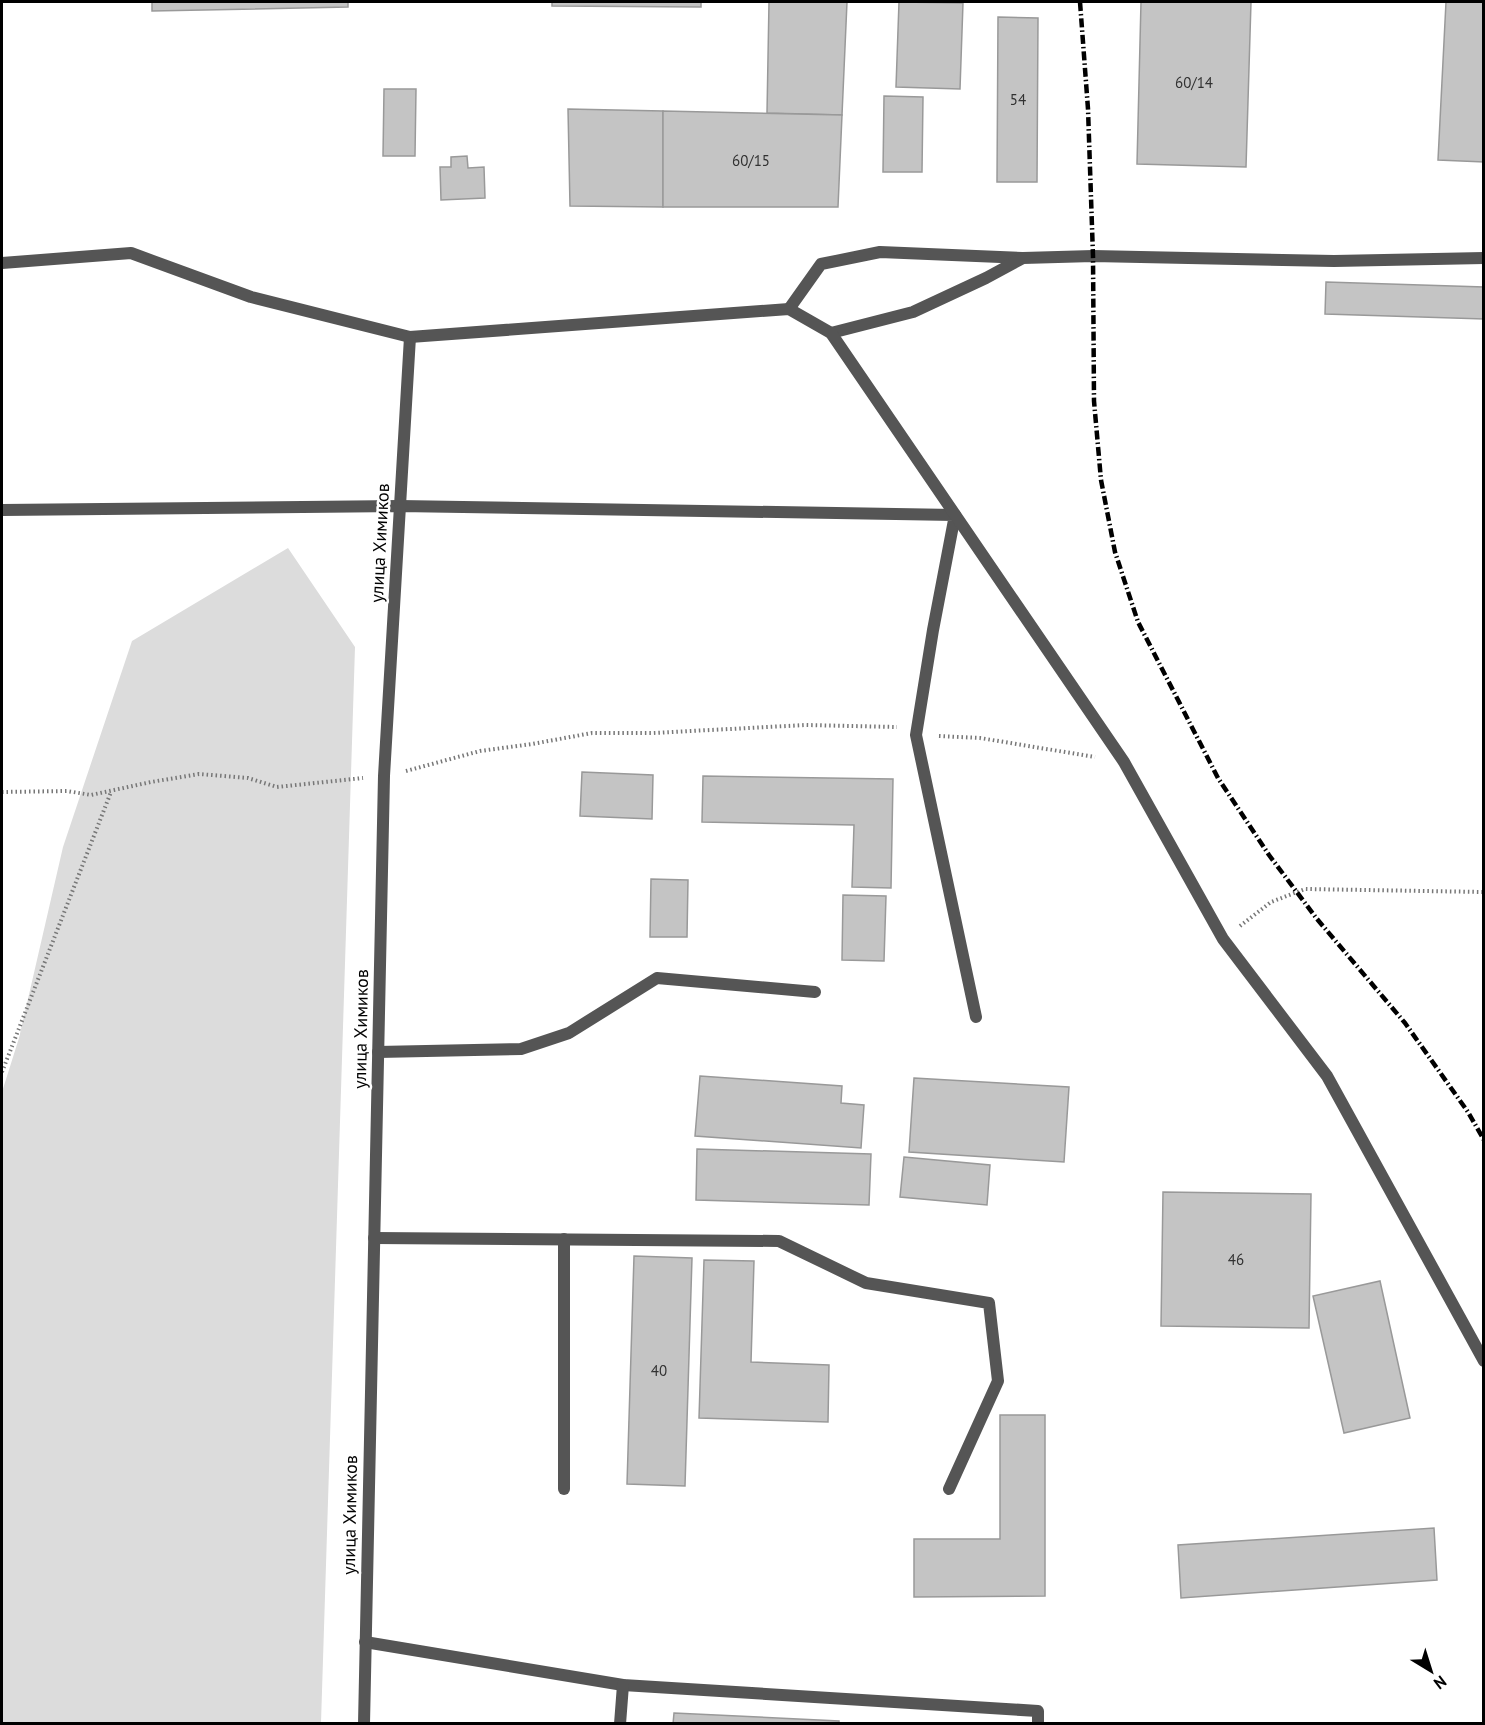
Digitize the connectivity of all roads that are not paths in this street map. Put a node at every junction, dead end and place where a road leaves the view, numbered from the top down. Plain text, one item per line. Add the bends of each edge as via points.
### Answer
1 (1023, 258) junction
2 (1484, 258) edge
3 (2, 263) edge
4 (789, 309) junction
5 (831, 333) junction
6 (410, 337) junction
7 (400, 506) junction
8 (2, 510) edge
9 (955, 515) junction
10 (815, 992) dead end
11 (976, 1017) dead end
12 (378, 1052) junction
13 (374, 1238) junction
14 (564, 1239) junction
15 (1484, 1361) edge
16 (564, 1489) dead end
17 (949, 1489) dead end
18 (365, 1642) junction
19 (623, 1685) junction
20 (364, 1724) edge
21 (620, 1724) edge
22 (1038, 1724) edge

1 - 2 street
1 - 4 street via 880,252 821,264
1 - 5 street via 913,312
3 - 6 street via 131,254 251,297
4 - 5 street
4 - 6 street
5 - 9 street
6 - 7 street, улица Химиков
7 - 8 street
7 - 9 street
7 - 12 street, улица Химиков via 384,776
9 - 11 street via 916,735
9 - 15 street via 1124,762 1223,939 1327,1076
10 - 12 street via 657,978 569,1033 521,1048
12 - 13 street, улица Химиков
13 - 14 street
13 - 18 street, улица Химиков
14 - 16 street
14 - 17 street via 779,1241 866,1283 989,1303 998,1381
18 - 19 street
18 - 20 street, улица Химиков
19 - 21 street
19 - 22 street via 1038,1710

